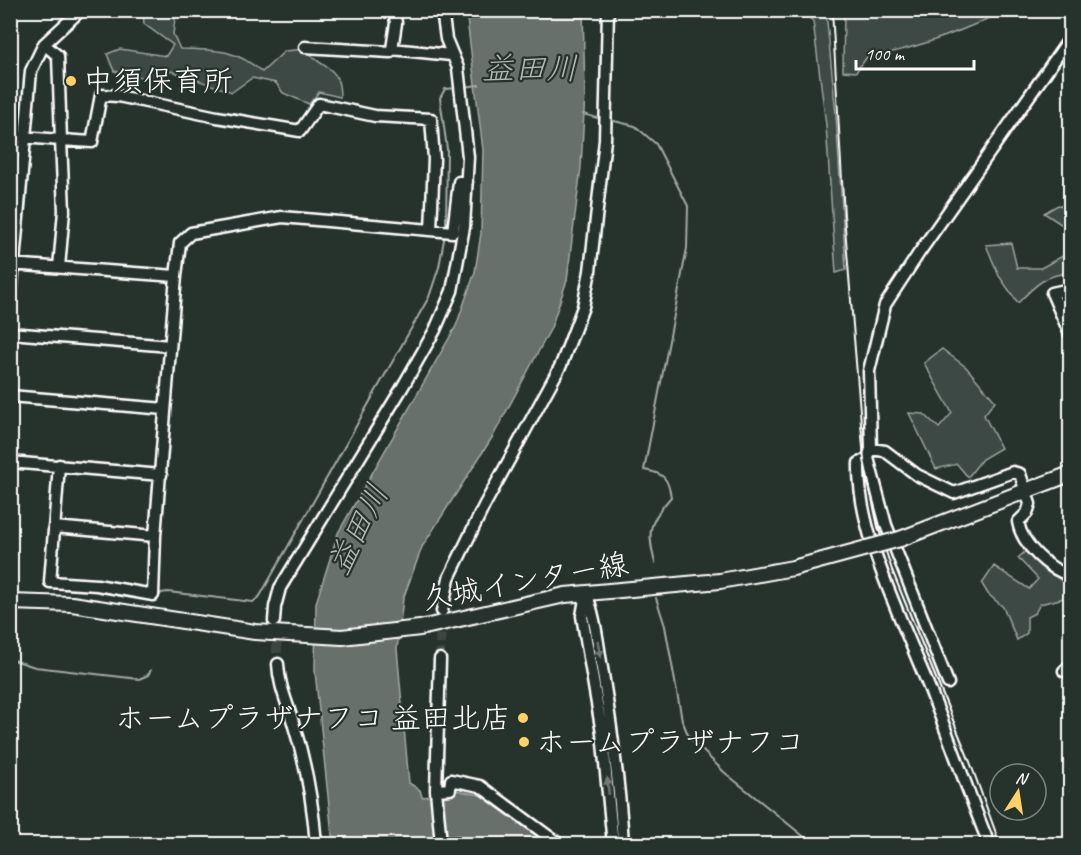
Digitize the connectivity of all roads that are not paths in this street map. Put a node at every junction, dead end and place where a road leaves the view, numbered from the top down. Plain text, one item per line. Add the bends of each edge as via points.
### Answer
1 (81, 10) edge
2 (394, 10) edge
3 (442, 10) edge
4 (608, 10) edge
5 (1071, 38) edge
6 (44, 44) junction
7 (305, 47) dead end
8 (392, 49) junction
9 (451, 55) junction
10 (10, 136) edge
11 (23, 137) junction
12 (61, 140) junction
13 (467, 182) junction
14 (431, 230) junction
15 (12, 264) edge
16 (60, 267) junction
17 (176, 276) junction
18 (1071, 289) edge
19 (10, 307) edge
20 (10, 333) edge
21 (1071, 334) edge
22 (170, 346) junction
23 (10, 396) edge
24 (165, 409) junction
25 (869, 454) junction
26 (10, 462) edge
27 (59, 465) junction
28 (161, 474) junction
29 (1071, 474) edge
30 (1027, 489) junction
31 (54, 527) junction
32 (155, 536) junction
33 (1071, 575) edge
34 (586, 593) junction
35 (10, 602) edge
36 (442, 611) tunnel mouth
37 (274, 621) tunnel mouth
38 (440, 659) tunnel mouth
39 (278, 664) tunnel mouth
40 (948, 683) dead end
41 (436, 790) junction
42 (316, 844) edge
43 (441, 844) edge
44 (559, 844) edge
45 (613, 844) edge
46 (623, 844) edge
47 (989, 844) edge

1 - 6 street
2 - 8 street
3 - 9 street
4 - 36 street via 605,140 583,307 561,365 483,506 450,578
5 - 25 street via 885,305 869,371
6 - 11 street via 30,71
6 - 12 street via 57,56
7 - 8 street via 390,52
8 - 9 street
9 - 13 street via 458,68 463,103
10 - 11 street
11 - 12 street
11 - 15 street
12 - 14 street via 92,142 101,95 300,131 319,104 375,116 431,119
12 - 16 street via 64,211
13 - 14 street via 459,182 453,232
13 - 37 street via 460,258 435,330 280,588
14 - 17 street via 282,217 191,233 180,243
15 - 16 street
15 - 19 street
16 - 17 street
17 - 22 street
18 - 21 street via 1052,293
20 - 22 street
22 - 24 street
23 - 24 street
24 - 28 street
25 - 30 street via 885,452 927,481 954,493 1013,472 1020,474
25 - 40 street via 886,525
25 - 47 street via 859,463 858,478 878,556 895,610 922,669
26 - 27 street
27 - 28 street
27 - 31 street
28 - 32 street
29 - 30 main road, 久城インター線
30 - 33 street via 1030,508 1019,526 1044,562
30 - 34 main road, 久城インター線, bridge via 932,529 794,568 720,581
31 - 32 street
31 - 32 street via 50,582 97,585 153,596
34 - 35 main road, 久城インター線 via 420,628 342,637 299,636 72,604
45 -> 34 street via 602,733 582,616
34 -> 46 street via 614,738
38 - 41 street
39 - 42 street via 279,681 310,794
41 - 43 street
41 - 44 street via 450,789 451,780 480,786

